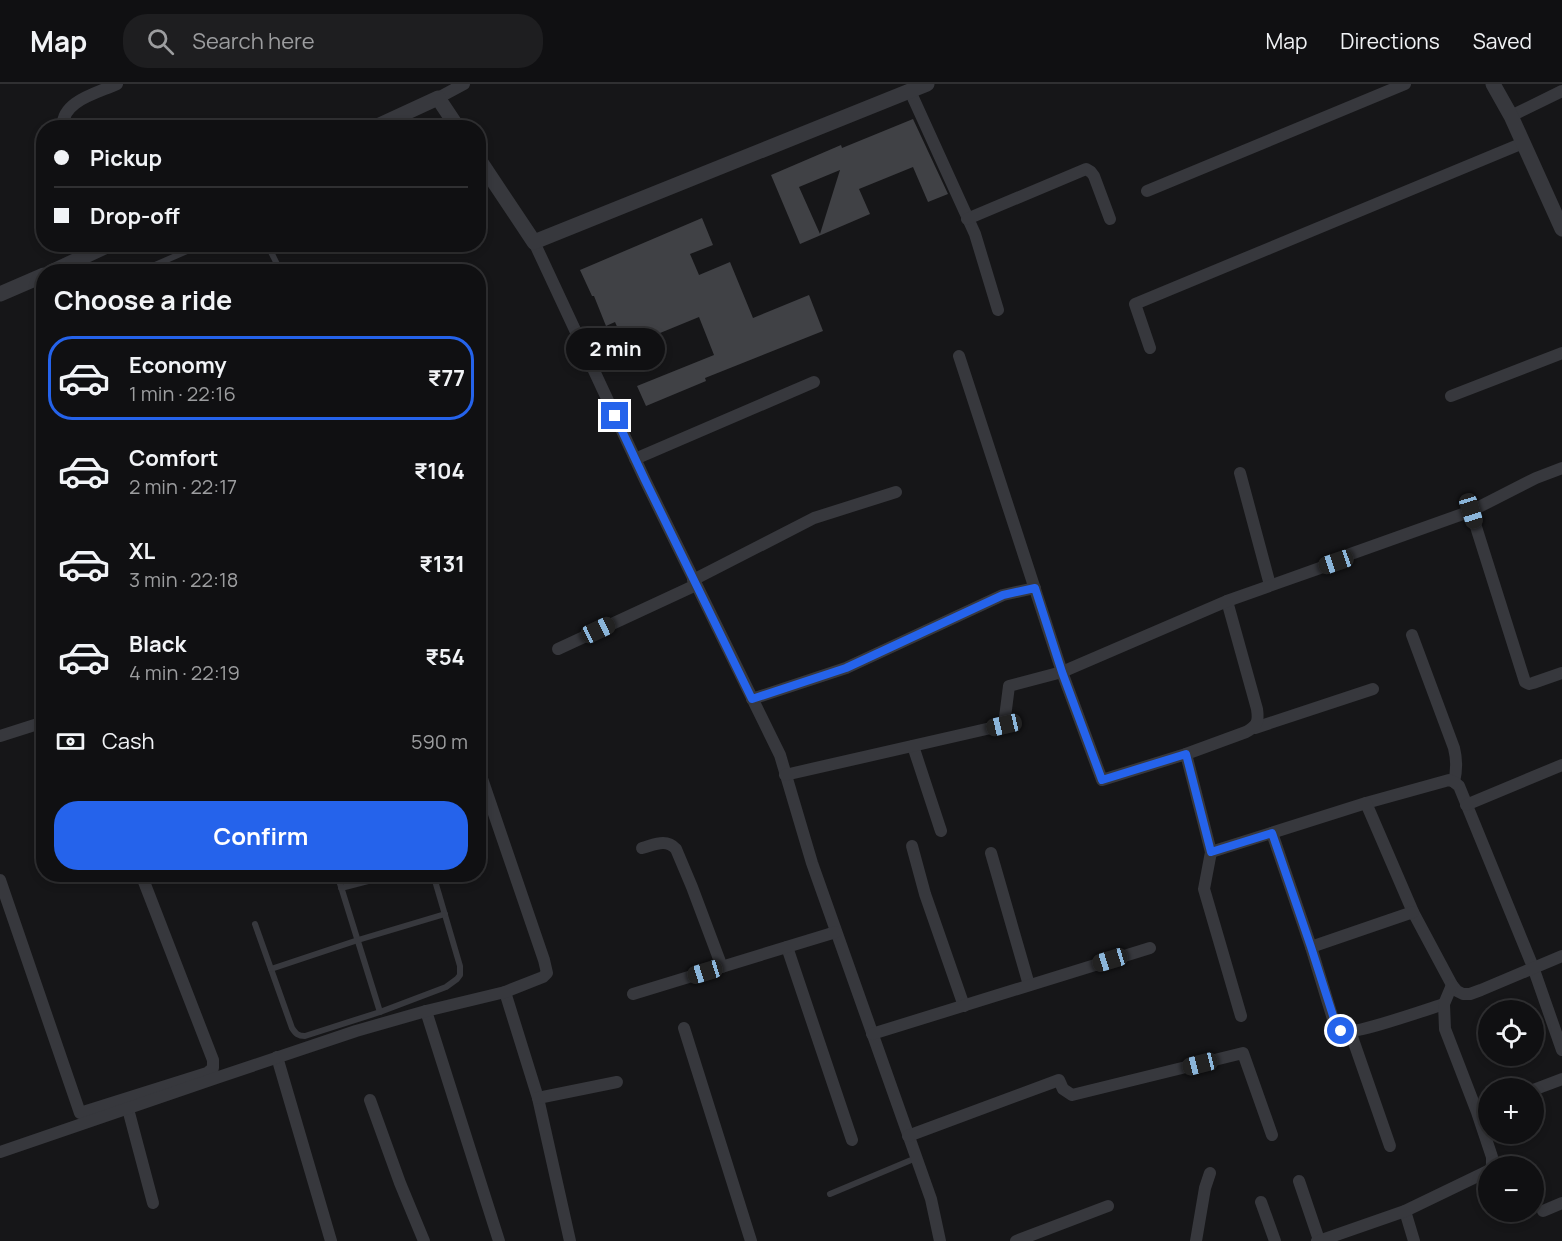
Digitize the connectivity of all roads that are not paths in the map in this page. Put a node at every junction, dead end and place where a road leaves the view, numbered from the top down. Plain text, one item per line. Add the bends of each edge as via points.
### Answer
1 (117, 84) edge
2 (464, 84) edge
3 (927, 84) edge
4 (1405, 84) edge
5 (1492, 84) edge
6 (910, 91) junction
7 (1562, 91) edge
8 (438, 98) junction
9 (1511, 116) junction
10 (63, 120) edge
11 (390, 120) edge
12 (453, 120) edge
13 (1523, 143) junction
14 (486, 170) edge
15 (1146, 191) dead end
16 (1558, 212) edge
17 (968, 219) junction
18 (1110, 219) dead end
19 (1562, 229) edge
20 (534, 242) junction
21 (97, 252) edge
22 (185, 252) edge
23 (75, 264) edge
24 (157, 264) edge
25 (36, 278) edge
26 (0, 294) edge
27 (998, 310) dead end
28 (1150, 348) dead end
29 (1562, 353) edge
30 (959, 356) dead end
31 (814, 382) dead end
32 (1451, 396) dead end
33 (635, 459) junction
34 (1562, 468) edge
35 (1240, 473) dead end
36 (896, 492) dead end
37 (1471, 511) junction
38 (695, 582) junction
39 (1270, 585) junction
40 (1035, 588) junction
41 (1227, 601) junction
42 (1413, 635) dead end
43 (558, 649) dead end
44 (1062, 672) junction
45 (1562, 673) edge
46 (1373, 689) dead end
47 (752, 699) junction
48 (36, 725) edge
49 (1255, 728) junction
50 (0, 736) edge
51 (913, 746) junction
52 (1186, 754) junction
53 (1562, 765) edge
54 (786, 775) junction
55 (1454, 782) junction
56 (486, 789) edge
57 (1366, 803) junction
58 (1466, 805) junction
59 (941, 831) dead end
60 (1272, 833) junction
61 (912, 846) dead end
62 (642, 848) dead end
63 (1211, 852) junction
64 (992, 853) dead end
65 (0, 880) edge
66 (144, 882) edge
67 (339, 882) edge
68 (364, 882) edge
69 (436, 882) edge
70 (341, 888) junction
71 (1413, 912) junction
72 (446, 914) junction
73 (255, 924) dead end
74 (836, 932) junction
75 (358, 940) junction
76 (787, 947) junction
77 (1311, 947) junction
78 (1150, 948) dead end
79 (1562, 956) edge
80 (722, 967) junction
81 (1533, 967) junction
82 (271, 969) junction
83 (1029, 985) junction
84 (1452, 985) junction
85 (505, 993) junction
86 (633, 994) dead end
87 (1444, 1004) junction
88 (964, 1006) junction
89 (426, 1011) junction
90 (380, 1012) junction
91 (1241, 1016) dead end
92 (684, 1028) dead end
93 (1350, 1031) junction
94 (872, 1034) junction
95 (1562, 1050) edge
96 (277, 1057) junction
97 (1562, 1079) edge
98 (617, 1082) dead end
99 (1544, 1086) edge
100 (538, 1098) junction
101 (369, 1100) dead end
102 (1478, 1100) edge
103 (128, 1109) junction
104 (1272, 1135) dead end
105 (908, 1136) junction
106 (852, 1140) dead end
107 (1390, 1146) dead end
108 (0, 1152) edge
109 (916, 1158) junction
110 (1210, 1173) dead end
111 (1478, 1176) edge
112 (1299, 1181) dead end
113 (830, 1194) dead end
114 (1261, 1202) dead end
115 (153, 1203) dead end
116 (1562, 1203) edge
117 (1108, 1206) dead end
118 (1405, 1211) junction
119 (1544, 1211) edge
120 (331, 1241) edge
121 (424, 1241) edge
122 (499, 1241) edge
123 (570, 1241) edge
124 (751, 1241) edge
125 (940, 1241) edge
126 (1016, 1241) edge
127 (1196, 1241) edge
128 (1275, 1241) edge
129 (1318, 1241) edge
130 (1414, 1241) edge

1 - 10 street via 79,101 69,108
2 - 8 street
3 - 6 street
4 - 15 street
5 - 9 street
6 - 17 street
6 - 20 street
7 - 9 street
8 - 11 street
8 - 12 street
9 - 13 street
13 - 16 street
13 - 28 street via 1135,304
14 - 20 street
16 - 19 street
17 - 18 street via 1086,169 1094,176
17 - 27 street
20 - 33 street
21 - 23 street
22 - 24 lane
25 - 26 street
29 - 32 street
30 - 40 street
31 - 33 street
33 - 38 street
34 - 37 street
35 - 39 street
36 - 38 street via 814,518
37 - 39 street
37 - 45 street via 1525,682
38 - 43 street
38 - 47 street
39 - 41 street
40 - 44 street
40 - 47 street via 1003,595 846,668
41 - 44 street
41 - 49 street via 1257,709
42 - 55 street via 1454,748
44 - 51 street via 1009,686 1004,725
44 - 52 street via 1102,780
46 - 49 street
47 - 54 street
48 - 50 street
49 - 52 street
51 - 54 street
51 - 59 street
52 - 63 street
53 - 58 street
54 - 74 street
55 - 57 street via 1440,782
55 - 58 street
56 - 85 street via 547,968 539,980
57 - 60 street
57 - 71 street
58 - 81 street
60 - 63 street
60 - 77 street
61 - 88 street
62 - 80 street via 668,843 680,855
63 - 91 street via 1204,889
64 - 83 street
65 - 66 street via 80,1113 213,1068
67 - 70 lane
68 - 70 lane
69 - 72 lane
70 - 75 lane
71 - 77 street
71 - 84 street
72 - 75 lane
72 - 90 lane via 460,975 446,987
73 - 82 lane
74 - 76 street
74 - 94 street
75 - 82 lane
75 - 90 lane
76 - 80 street
76 - 106 street
77 - 93 street via 1336,1025 1341,1031
78 - 83 street
79 - 81 street
80 - 86 street
81 - 84 street via 1470,994 1463,994
81 - 95 street
82 - 90 lane via 292,1028 300,1036
83 - 88 street
84 - 87 street
85 - 89 street
85 - 100 street
87 - 93 street
87 - 102 street via 1444,1029
88 - 94 street
89 - 96 street
89 - 122 street
92 - 124 street
93 - 107 street
94 - 105 street
96 - 103 street
96 - 120 street
97 - 99 street
98 - 100 street
100 - 123 street
101 - 121 street
103 - 108 street
103 - 115 street
104 - 105 street via 1243,1053 1072,1095 1059,1080
105 - 109 street
109 - 113 lane
109 - 125 street via 931,1199
110 - 127 street
111 - 118 street
112 - 129 street
114 - 128 street
116 - 119 street
117 - 126 street
118 - 129 street
118 - 130 street

